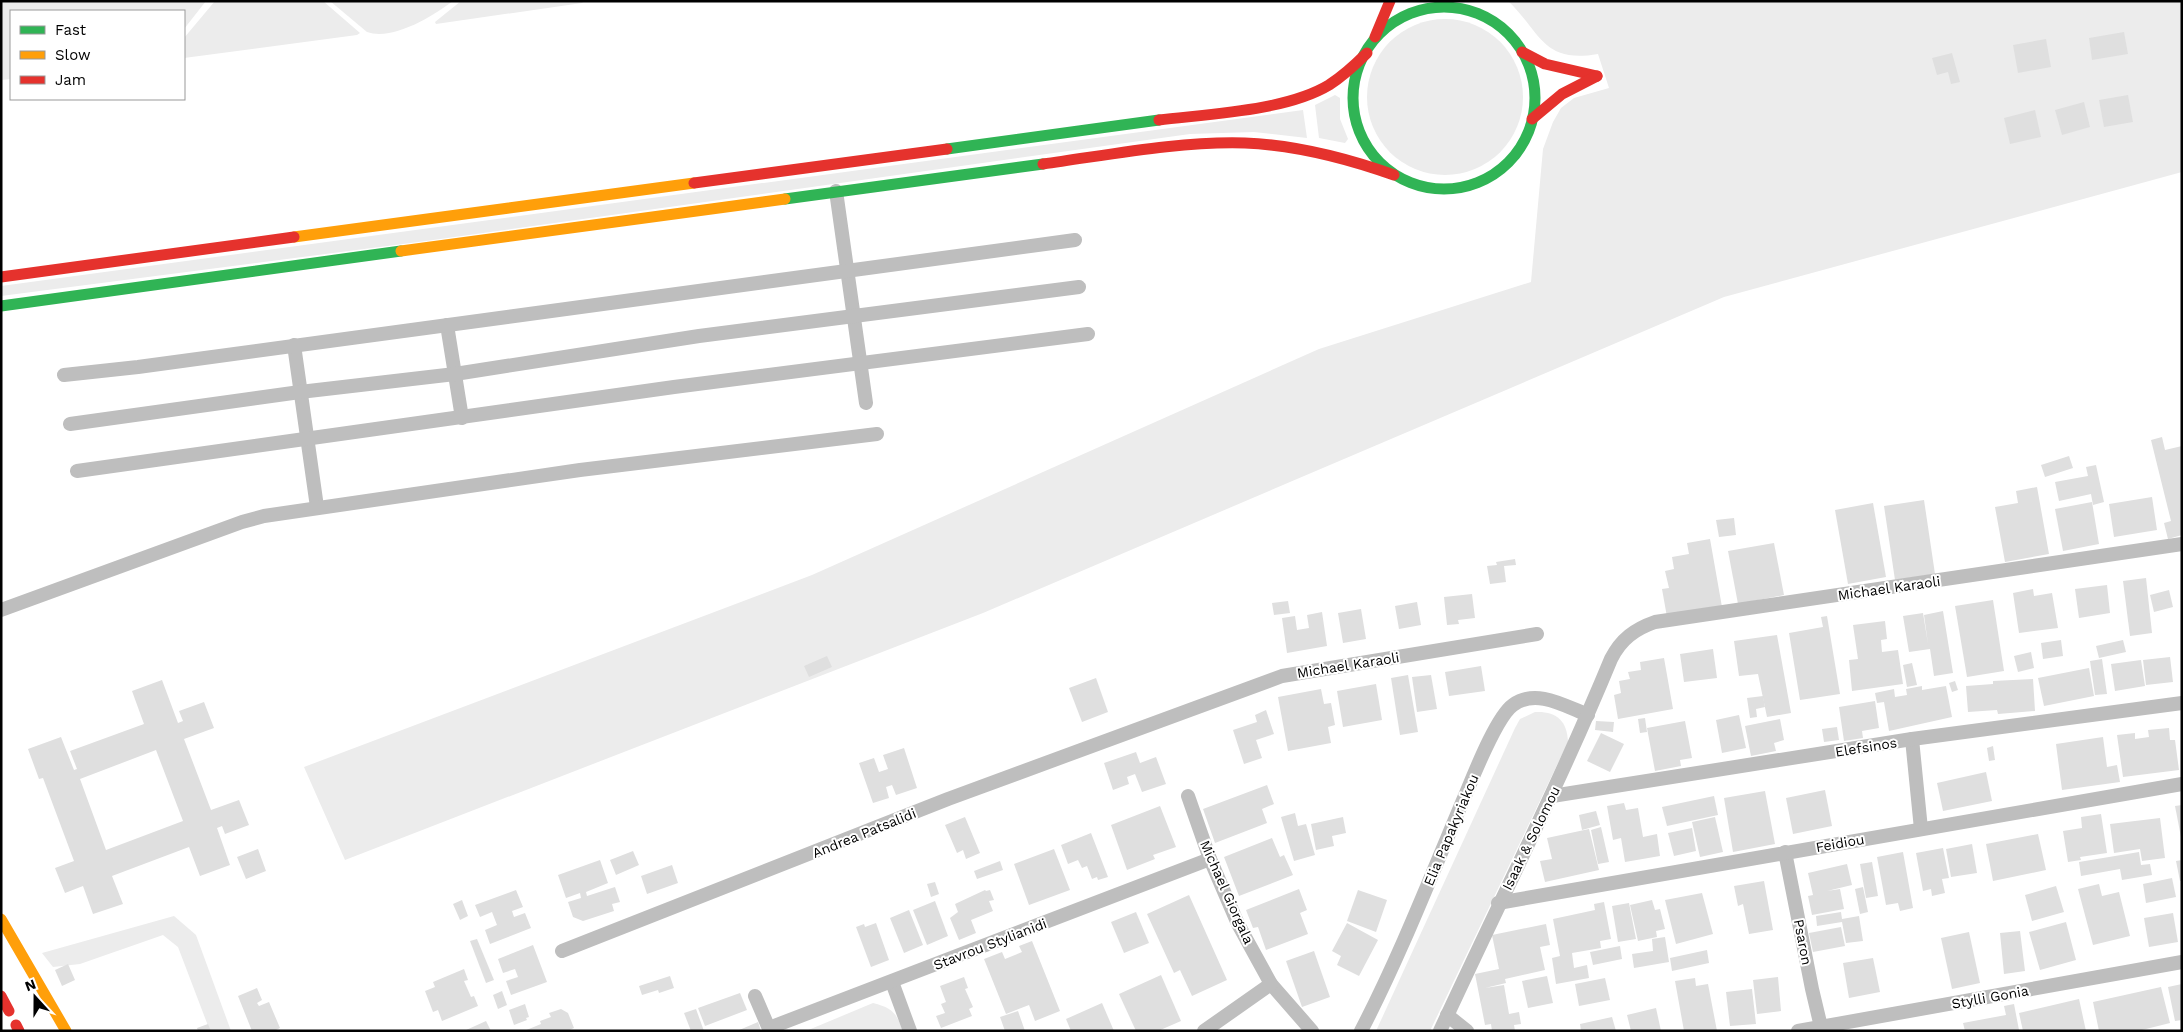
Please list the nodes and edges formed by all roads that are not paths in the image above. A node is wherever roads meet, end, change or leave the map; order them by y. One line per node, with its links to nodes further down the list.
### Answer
1 (1390, 1): 4 (street)
2 (1477, 1): 3 (street)
3 (1488, 17): 4 (street); 5 (street)
4 (1368, 52): 7 (street); 11 (street)
5 (1522, 52): 6 (street); 6 (street)
6 (1532, 119): 7 (street)
7 (1394, 175): 8 (street)
8 (836, 191): 10 (street); 13 (street)
9 (1076, 240): 10 (street)
10 (848, 272): 14 (street); 15 (street)
11 (1, 277)
12 (1080, 287): 14 (street)
13 (1, 306)
14 (854, 317): 18 (street); 19 (street)
15 (448, 325): 17 (street); 19 (street)
16 (1088, 334): 18 (street)
17 (294, 345): 20 (street); 21 (street)
18 (860, 364): 22 (street); 23 (street)
19 (455, 374): 21 (street); 23 (street)
20 (64, 375)
21 (300, 392): 24 (street); 26 (street)
22 (866, 403)
23 (462, 418): 26 (street)
24 (70, 424)
25 (877, 434): 28 (street)
26 (307, 440): 27 (street); 28 (street)
27 (77, 471)
28 (316, 507): 30 (street)
29 (2182, 544): 32 (street, Michael Karaoli)
30 (1, 610)
31 (1537, 634): 35 (street, Michael Karaoli)
32 (1611, 659): 34 (street, Isaak & Solomou)
33 (2182, 703): 36 (street, Elefsinos)
34 (1588, 714): 39 (street, Isaak & Solomou); 59 (street, Elia Papakyriakou)
35 (1166, 717): 45 (street, Andrea Patsalidi)
36 (1912, 740): 39 (street, Elefsinos); 40 (street)
37 (2182, 784): 40 (street, Feidiou)
38 (1188, 796): 42 (street, Michael Giorgala)
39 (1552, 796): 43 (street, Isaak & Solomou)
40 (1921, 829): 41 (street, Feidiou)
41 (1785, 852): 43 (street, Feidiou); 54 (street, Psaron)
42 (1210, 860): 47 (street, Stavrou Stylianidi); 48 (street, Michael Giorgala)
43 (1498, 903): 52 (street, Isaak & Solomou)
44 (1, 919): 55 (street)
45 (562, 951)
46 (2182, 962): 54 (street, Stylli Gonia)
47 (892, 982): 53 (street, Stavrou Stylianidi); 56 (street)
48 (1272, 984): 57 (street); 58 (street, Michael Giorgala)
49 (1, 996): 51 (street)
50 (755, 996): 53 (street)
51 (9, 1011)
52 (1447, 1015): 60 (street, Isaak & Solomou); 61 (street)
53 (770, 1029)
54 (1821, 1029): 62 (street, Stylli Gonia)
55 (66, 1031)
56 (910, 1031)
57 (1204, 1031)
58 (1312, 1031)
59 (1361, 1031)
60 (1440, 1031)
61 (1467, 1031)
62 (1798, 1031)

